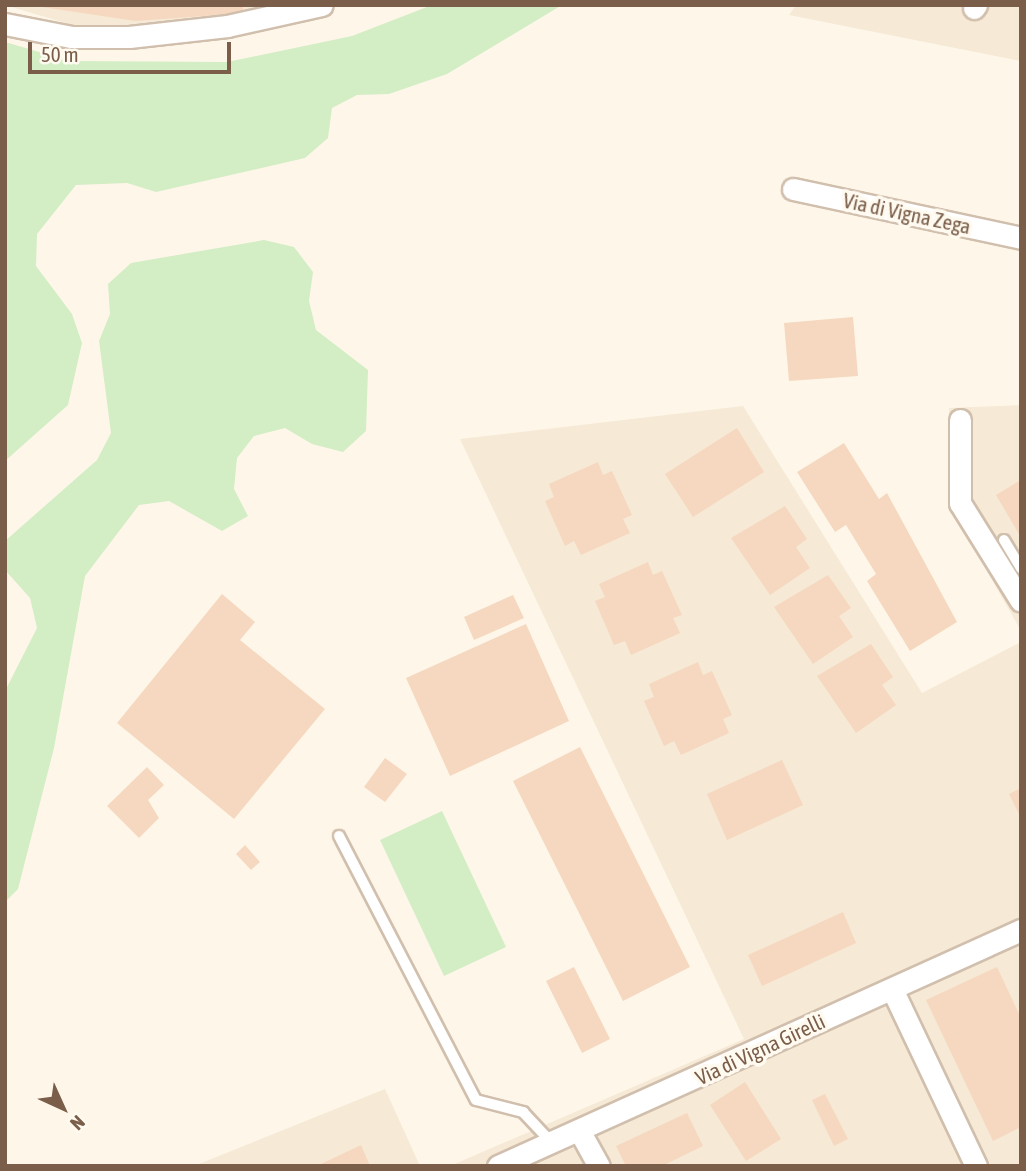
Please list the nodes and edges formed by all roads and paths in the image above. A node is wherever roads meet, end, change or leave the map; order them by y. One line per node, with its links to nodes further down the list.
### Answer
1 (322, 5): 2 (street)
2 (5, 24)
3 (793, 189): 4 (street, Via di Vigna Zega)
4 (1021, 238)
5 (960, 420): 8 (street)
6 (1003, 540): 7 (lane)
7 (1021, 568)
8 (1021, 601)
9 (339, 836): 13 (lane)
10 (1021, 930): 11 (street, Via di Vigna Girelli)
11 (892, 989): 12 (street, Via di Vigna Girelli); 16 (street)
12 (580, 1132): 13 (street, Via di Vigna Girelli); 15 (street)
13 (552, 1143): 14 (street, Via di Vigna Girelli)
14 (498, 1166)
15 (599, 1166)
16 (976, 1166)

